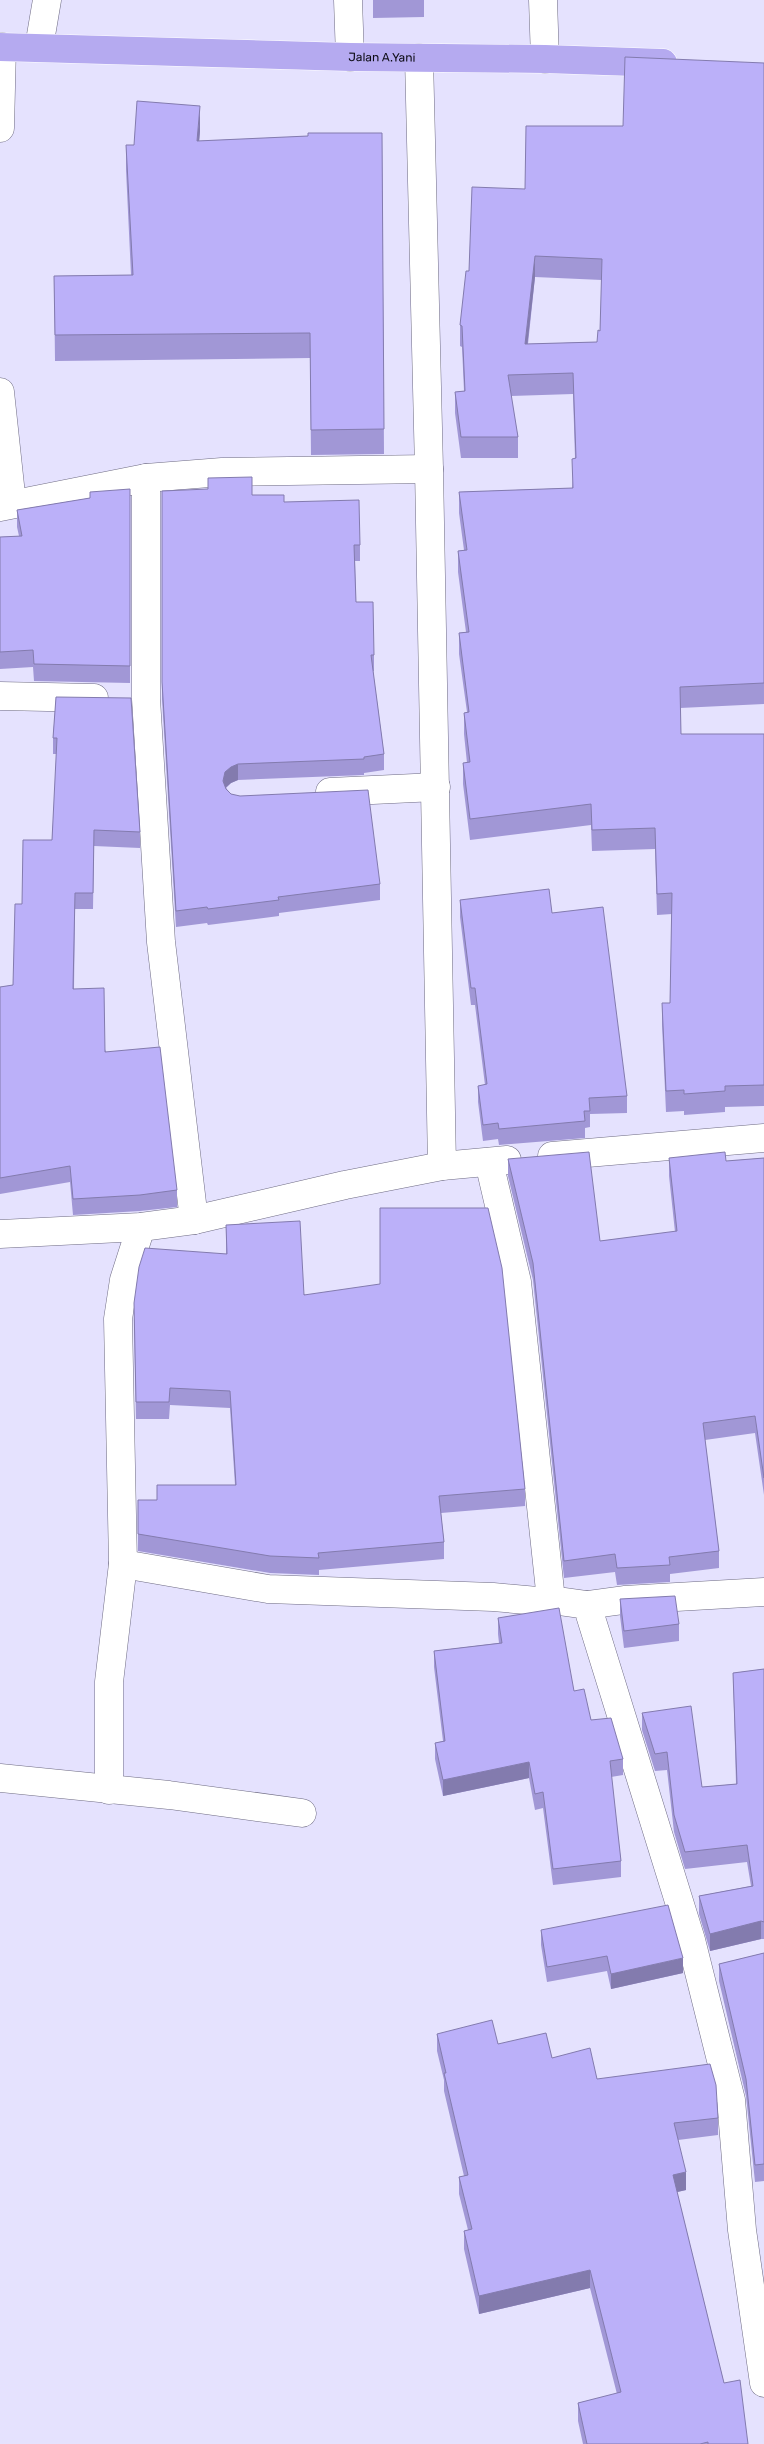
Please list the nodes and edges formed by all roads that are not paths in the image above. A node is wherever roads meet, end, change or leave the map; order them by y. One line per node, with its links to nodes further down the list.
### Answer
1 (47, 0): 5 (street)
2 (348, 0): 6 (street)
3 (543, 0): 8 (street)
4 (1, 47): 5 (highway, Jalan A.Yani); 10 (street)
5 (39, 47): 6 (highway, Jalan A.Yani)
6 (350, 57): 7 (highway, Jalan A.Yani)
7 (419, 58): 8 (highway, Jalan A.Yani); 12 (street)
8 (545, 58): 9 (highway, Jalan A.Yani)
9 (684, 64)
10 (0, 128)
11 (0, 392): 14 (street)
12 (429, 469): 13 (street); 17 (street)
13 (146, 478): 14 (street); 16 (street)
14 (6, 506)
15 (0, 696): 16 (street)
16 (146, 699): 22 (street)
17 (436, 787): 18 (street); 21 (street)
18 (308, 793)
19 (764, 1138): 20 (street)
20 (490, 1162): 21 (street); 27 (street)
21 (442, 1166): 22 (street)
22 (194, 1220): 23 (street)
23 (141, 1227): 24 (street); 25 (street)
24 (0, 1234)
25 (123, 1564): 27 (street); 30 (street)
26 (764, 1592): 28 (street)
27 (551, 1600): 28 (street)
28 (587, 1605): 33 (street)
29 (0, 1778): 30 (street)
30 (109, 1790): 31 (street)
31 (302, 1813)
32 (726, 1963): 33 (street)
33 (698, 1970): 34 (street)
34 (764, 2383)

